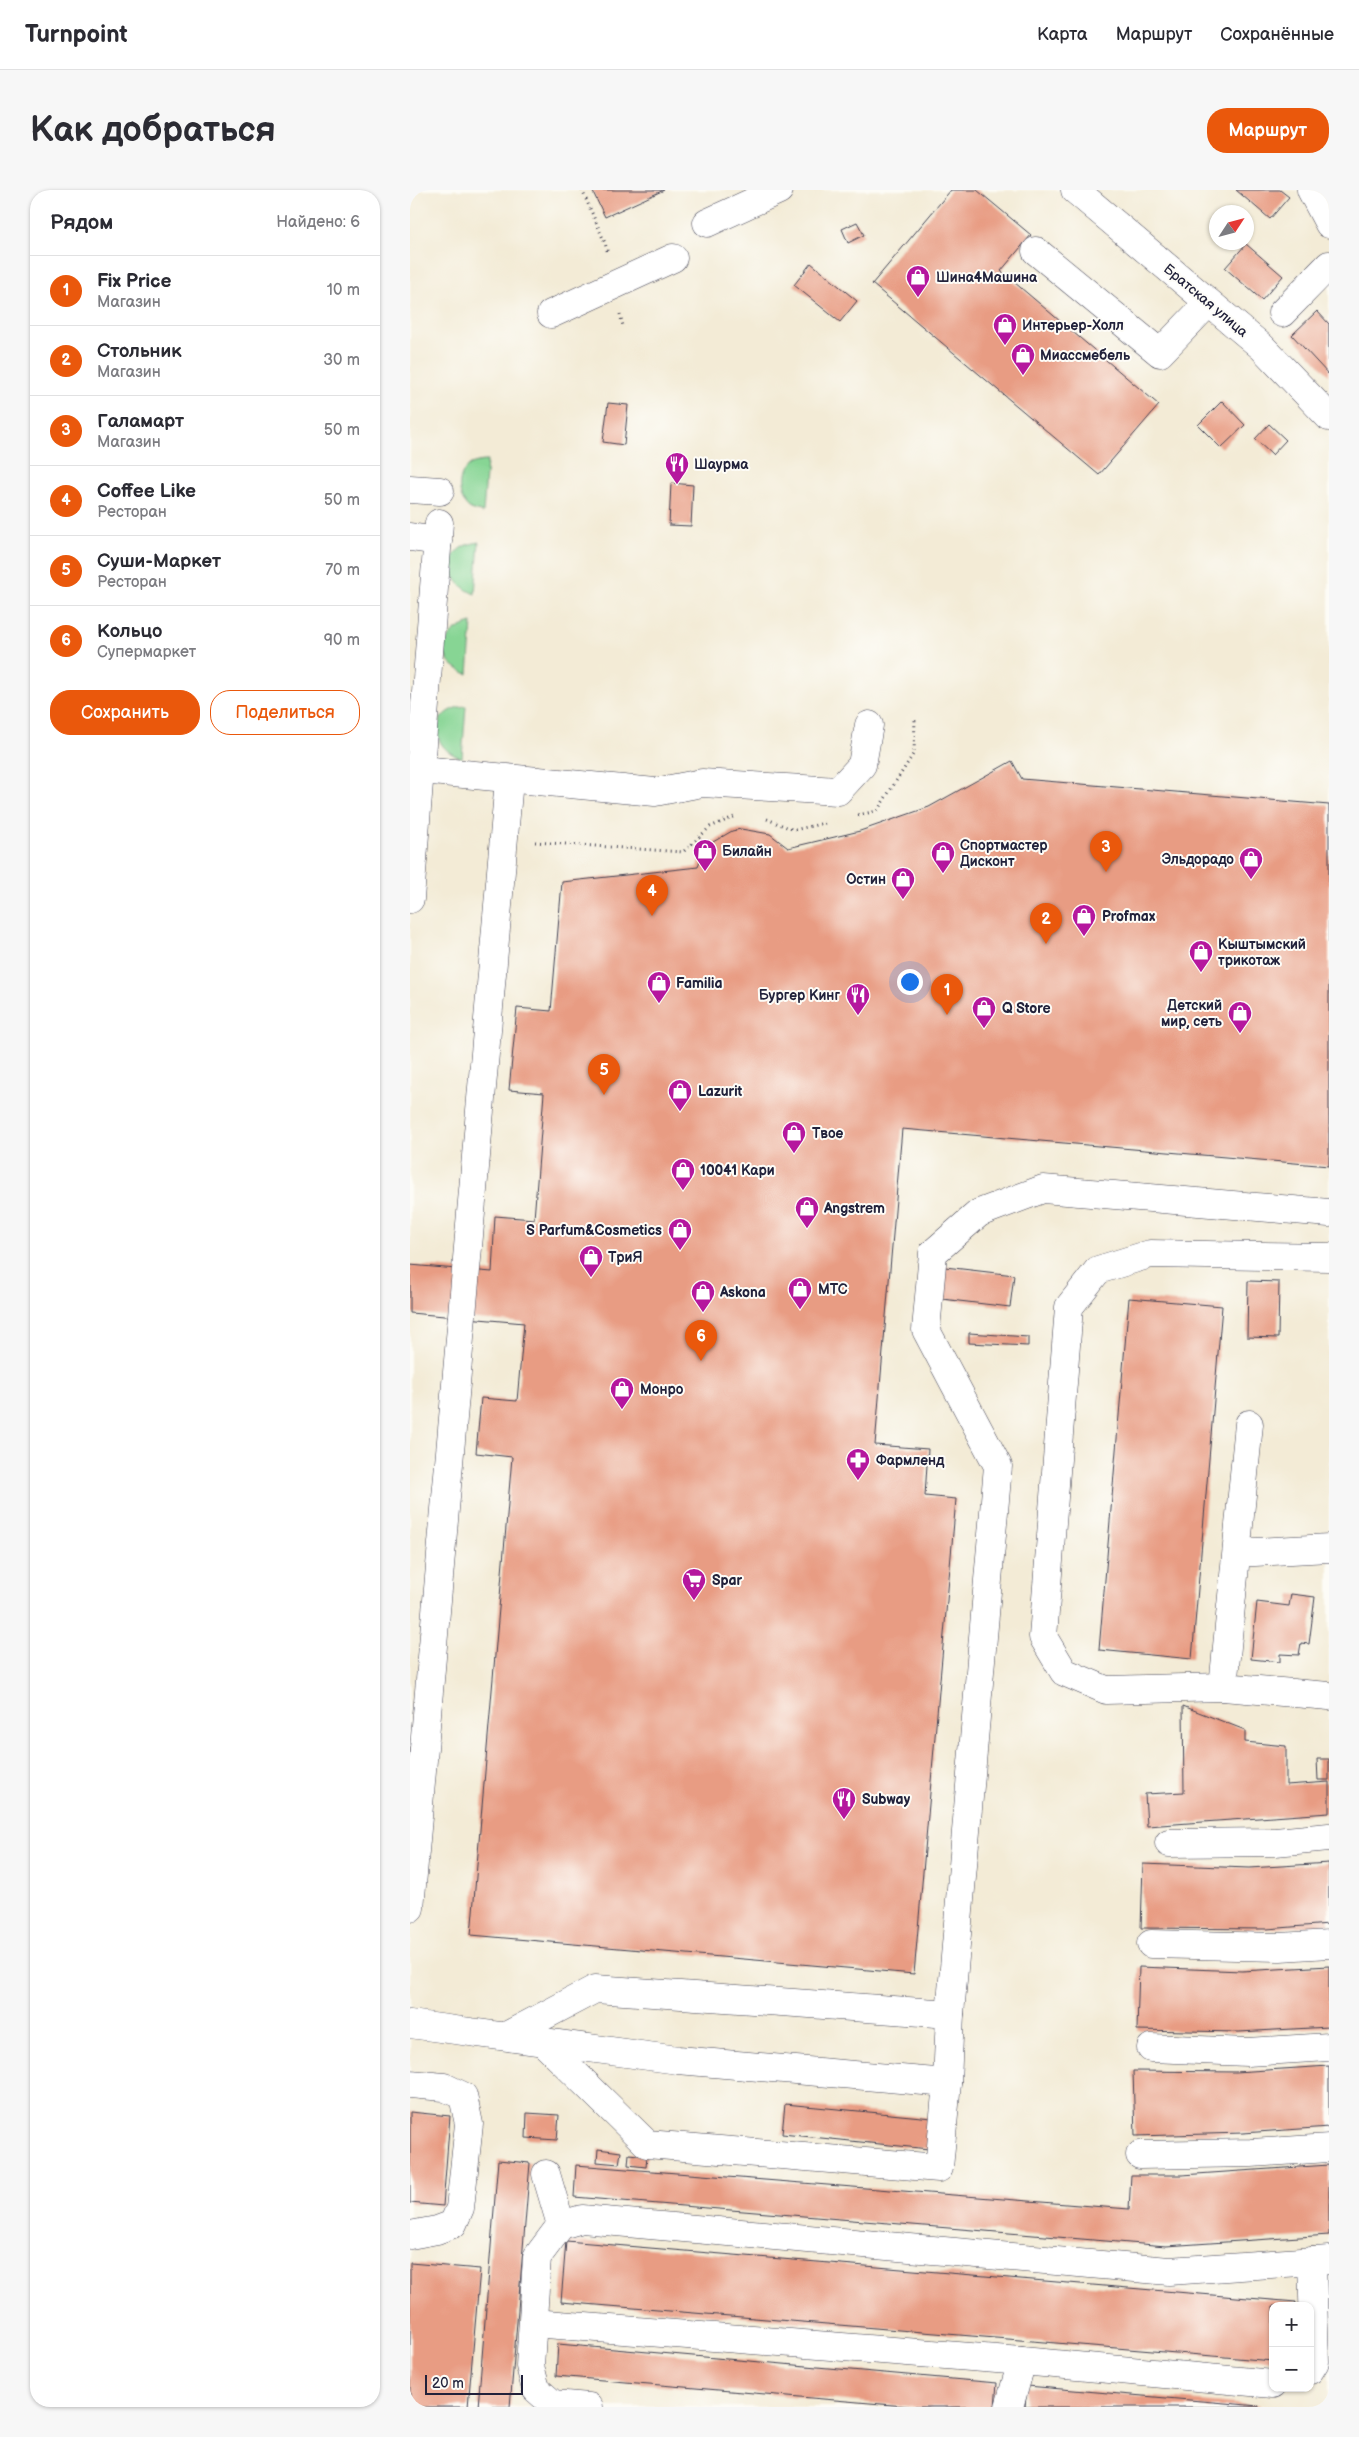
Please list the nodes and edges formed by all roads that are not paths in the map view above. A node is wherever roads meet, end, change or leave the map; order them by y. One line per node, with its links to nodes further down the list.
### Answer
1 (779, 190): 4 (street)
2 (1075, 190): 9 (street, Братская улица)
3 (1311, 190): 5 (street)
4 (707, 223)
5 (1329, 224)
6 (1036, 251): 9 (street)
7 (673, 258): 11 (street)
8 (1329, 266): 10 (street)
9 (1208, 303): 12 (street, Братская улица)
10 (1282, 313)
11 (551, 314)
12 (1329, 417)
13 (410, 489): 14 (street)
14 (440, 491)
15 (410, 537): 17 (street)
16 (869, 725): 18 (street)
17 (421, 770): 18 (street); 19 (street)
18 (509, 780): 29 (street)
19 (410, 900)
20 (1329, 1213): 32 (street)
21 (1329, 1257): 25 (street)
22 (1250, 1424): 24 (street)
23 (1329, 1548): 24 (street)
24 (1237, 1552): 25 (street)
25 (1223, 1687): 26 (street)
26 (1329, 1696)
27 (1329, 1837): 28 (street)
28 (1169, 1843)
29 (410, 1908)
30 (1151, 1944): 31 (street)
31 (1329, 1944)
32 (950, 2014): 34 (street); 38 (street)
33 (410, 2024): 34 (street)
34 (506, 2036): 35 (street)
35 (542, 2041): 38 (street); 38 (street)
36 (1329, 2047): 37 (street)
37 (1151, 2048)
38 (947, 2083)
39 (410, 2084): 44 (street)
40 (1329, 2148): 41 (street)
41 (1140, 2155)
42 (546, 2174): 43 (street)
43 (561, 2225): 45 (street); 46 (street)
44 (410, 2235)
45 (1321, 2260): 48 (street)
46 (533, 2323): 47 (street); 50 (street)
47 (1022, 2360): 49 (street); 52 (street)
48 (1314, 2364)
49 (1269, 2384)
50 (534, 2398): 51 (street)
51 (589, 2407)
52 (1009, 2407)

